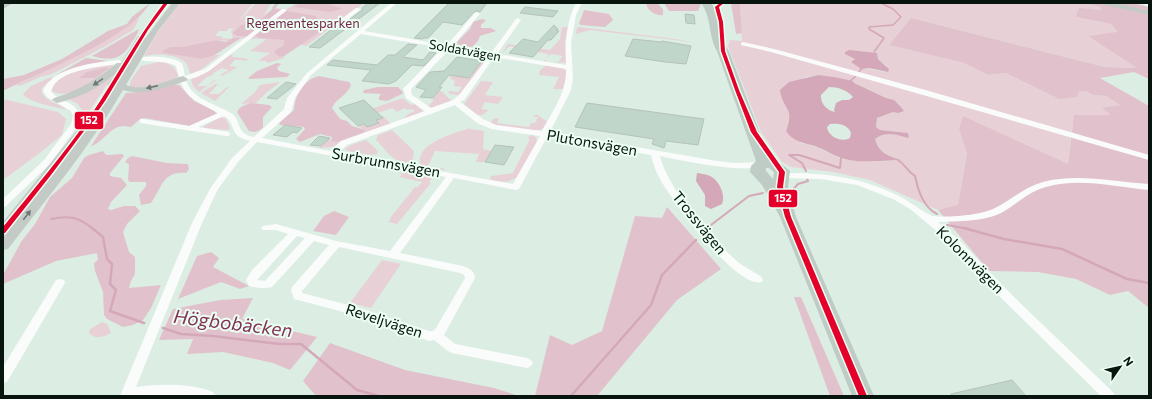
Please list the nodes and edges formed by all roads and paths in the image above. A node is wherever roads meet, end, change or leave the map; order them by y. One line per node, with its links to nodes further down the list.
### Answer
1 (9, 3): 11 (main road)
2 (166, 3): 24 (main road)
3 (176, 3): 27 (main road)
4 (394, 3): 18 (street)
5 (579, 3): 25 (street)
6 (708, 3): 7 (highway); 21 (highway)
7 (722, 3): 21 (highway)
8 (1108, 3): 14 (main road)
9 (1143, 3): 10 (street)
10 (1149, 5)
11 (3, 7)
12 (358, 9): 17 (street)
13 (284, 10): 26 (street)
14 (1149, 13)
15 (477, 14): 20 (street)
16 (518, 20): 22 (street)
17 (338, 24)
18 (360, 32): 20 (street, Soldatvägen); 36 (street)
19 (743, 44): 39 (street)
20 (447, 47): 22 (street, Soldatvägen); 30 (street)
21 (723, 51): 40 (highway)
22 (493, 55): 25 (street, Soldatvägen); 29 (street)
23 (143, 59): 26 (street)
24 (124, 60): 28 (main road, one-way to 28); 28 (street); 46 (main road)
25 (570, 68): 35 (street)
26 (183, 79): 27 (main road, one-way to 27); 31 (street)
27 (121, 86): 50 (main road, one-way to 27)
28 (58, 100): 43 (street)
29 (456, 102): 30 (street); 35 (street, Plutonsvägen)
30 (430, 111): 37 (street)
31 (224, 113): 33 (street); 36 (street, Surbrunnsvägen)
32 (143, 121): 33 (street)
33 (190, 128): 34 (street)
34 (226, 134)
35 (545, 134): 38 (street, Plutonsvägen); 41 (street, Surbrunnsvägen)
36 (256, 139): 37 (street, Surbrunnsvägen); 57 (street)
37 (332, 154): 41 (street, Surbrunnsvägen)
38 (655, 154): 40 (street, Plutonsvägen); 52 (street, Trossvägen)
39 (1149, 158)
40 (771, 171): 44 (street, Kolonnvägen); 59 (highway)
41 (452, 175): 51 (street)
42 (1149, 187): 44 (street)
43 (3, 204)
44 (930, 220): 60 (street, Kolonnvägen)
45 (266, 228): 47 (street, Reveljvägen)
46 (3, 231)
47 (294, 233): 48 (street, Reveljvägen); 48 (street)
48 (312, 238): 49 (street, Reveljvägen)
49 (336, 244): 51 (street, Reveljvägen); 54 (street, Reveljvägen)
50 (3, 246)
51 (393, 255): 54 (street, Reveljvägen)
52 (758, 280)
53 (60, 283): 56 (street)
54 (436, 335): 55 (street)
55 (527, 363)
56 (3, 378)
57 (127, 394): 58 (street)
58 (209, 396)
59 (863, 396)
60 (1109, 396)

